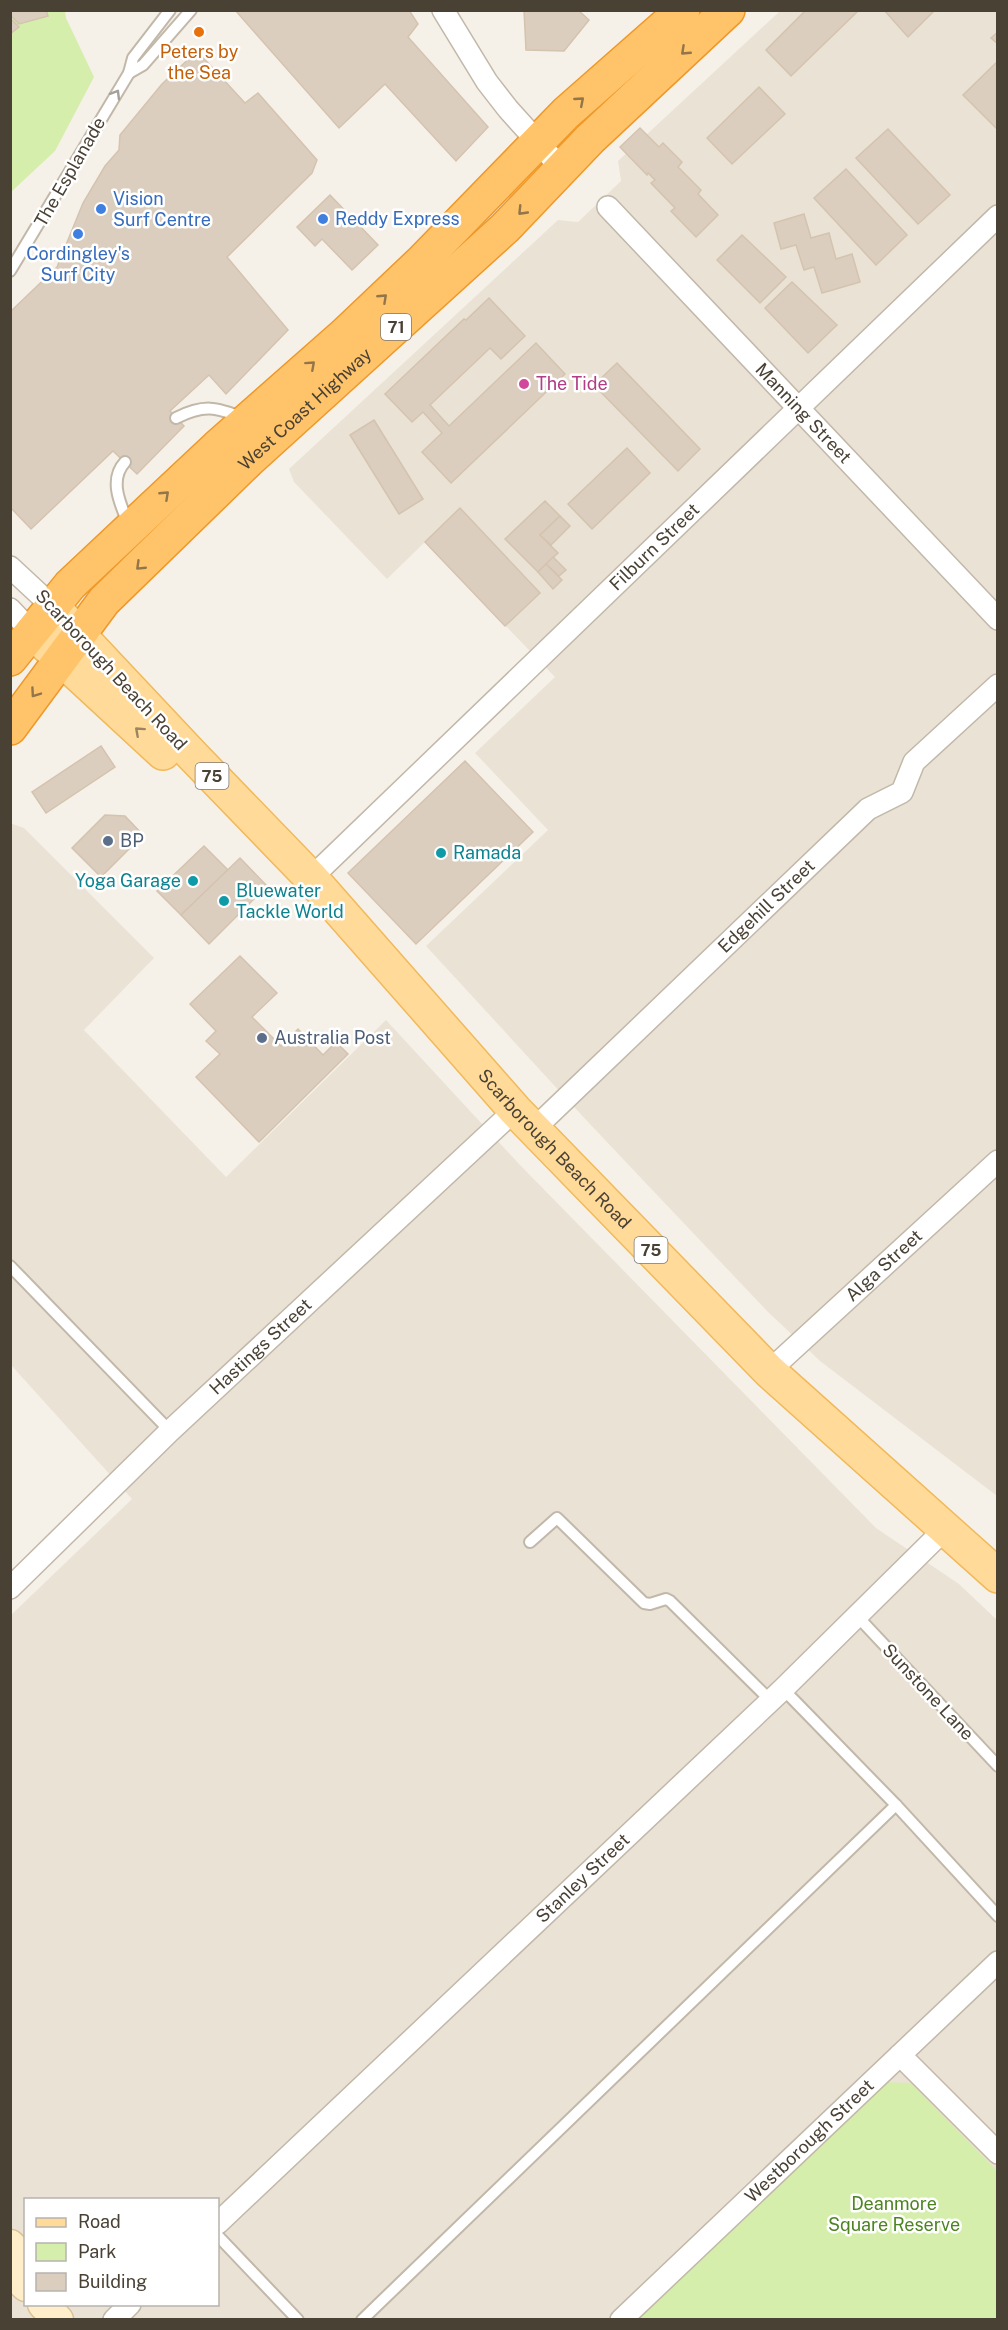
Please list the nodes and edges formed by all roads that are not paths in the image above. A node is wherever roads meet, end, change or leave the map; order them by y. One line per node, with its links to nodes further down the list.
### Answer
1 (170, 10): 6 (lane, The Esplanade)
2 (190, 10): 6 (lane, The Esplanade)
3 (443, 10): 7 (street)
4 (683, 10): 7 (highway, West Coast Highway / 71, one-way to 4)
5 (728, 10): 8 (highway, West Coast Highway / 71, one-way to 8)
6 (129, 73): 11 (lane, The Esplanade, one-way to 6)
7 (537, 141): 8 (street); 14 (highway, West Coast Highway / 71, one-way to 7)
8 (562, 169): 21 (highway, West Coast Highway / 71, one-way to 21)
9 (608, 207): 12 (street, Manning Street)
10 (998, 216): 12 (street, Filburn Street)
11 (10, 271)
12 (798, 409): 19 (street, Manning Street); 25 (street, Filburn Street)
13 (176, 418): 14 (lane)
14 (249, 420): 16 (highway, West Coast Highway / 71, one-way to 14)
15 (125, 462): 16 (lane)
16 (130, 528): 18 (highway, West Coast Highway / 71)
17 (10, 567): 18 (street, Scarborough Beach Road)
18 (52, 606): 20 (highway, West Coast Highway / 71); 21 (main road, Scarborough Beach Road / 75)
19 (998, 619)
20 (21, 620): 21 (main road, Scarborough Beach Road / 75); 22 (highway, West Coast Highway / 71)
21 (69, 646): 24 (highway, West Coast Highway / 71, one-way to 24); 25 (main road, Scarborough Beach Road / 75)
22 (10, 659)
23 (998, 685): 26 (street, Edgehill Street)
24 (10, 728)
25 (311, 878): 26 (main road, Scarborough Beach Road / 75)
26 (525, 1119): 29 (main road, Scarborough Beach Road / 75); 30 (street, Hastings Street)
27 (998, 1161): 29 (street, Alga Street)
28 (10, 1266): 30 (lane)
29 (769, 1371): 31 (main road, Scarborough Beach Road / 75)
30 (170, 1431): 34 (street, Hastings Street)
31 (945, 1529): 33 (main road, Scarborough Beach Road / 75); 35 (street, Stanley Street)
32 (530, 1542): 36 (lane)
33 (998, 1576)
34 (10, 1588)
35 (858, 1617): 36 (street, Stanley Street); 37 (lane, Sunstone Lane)
36 (777, 1695): 38 (lane); 43 (street, Stanley Street)
37 (998, 1766)
38 (896, 1806): 39 (lane); 56 (lane)
39 (998, 1916)
40 (998, 1962): 41 (street, Westborough Street)
41 (900, 2055): 42 (street); 57 (street, Westborough Street)
42 (998, 2153)
43 (219, 2222)
44 (219, 2237): 55 (lane)
45 (10, 2245): 46 (street)
46 (24, 2259)
47 (10, 2271): 48 (street)
48 (24, 2284)
49 (45, 2306): 52 (street)
50 (69, 2306): 53 (street)
51 (128, 2306): 54 (street)
52 (58, 2319)
53 (82, 2319)
54 (114, 2319)
55 (298, 2319)
56 (362, 2319)
57 (621, 2319)

